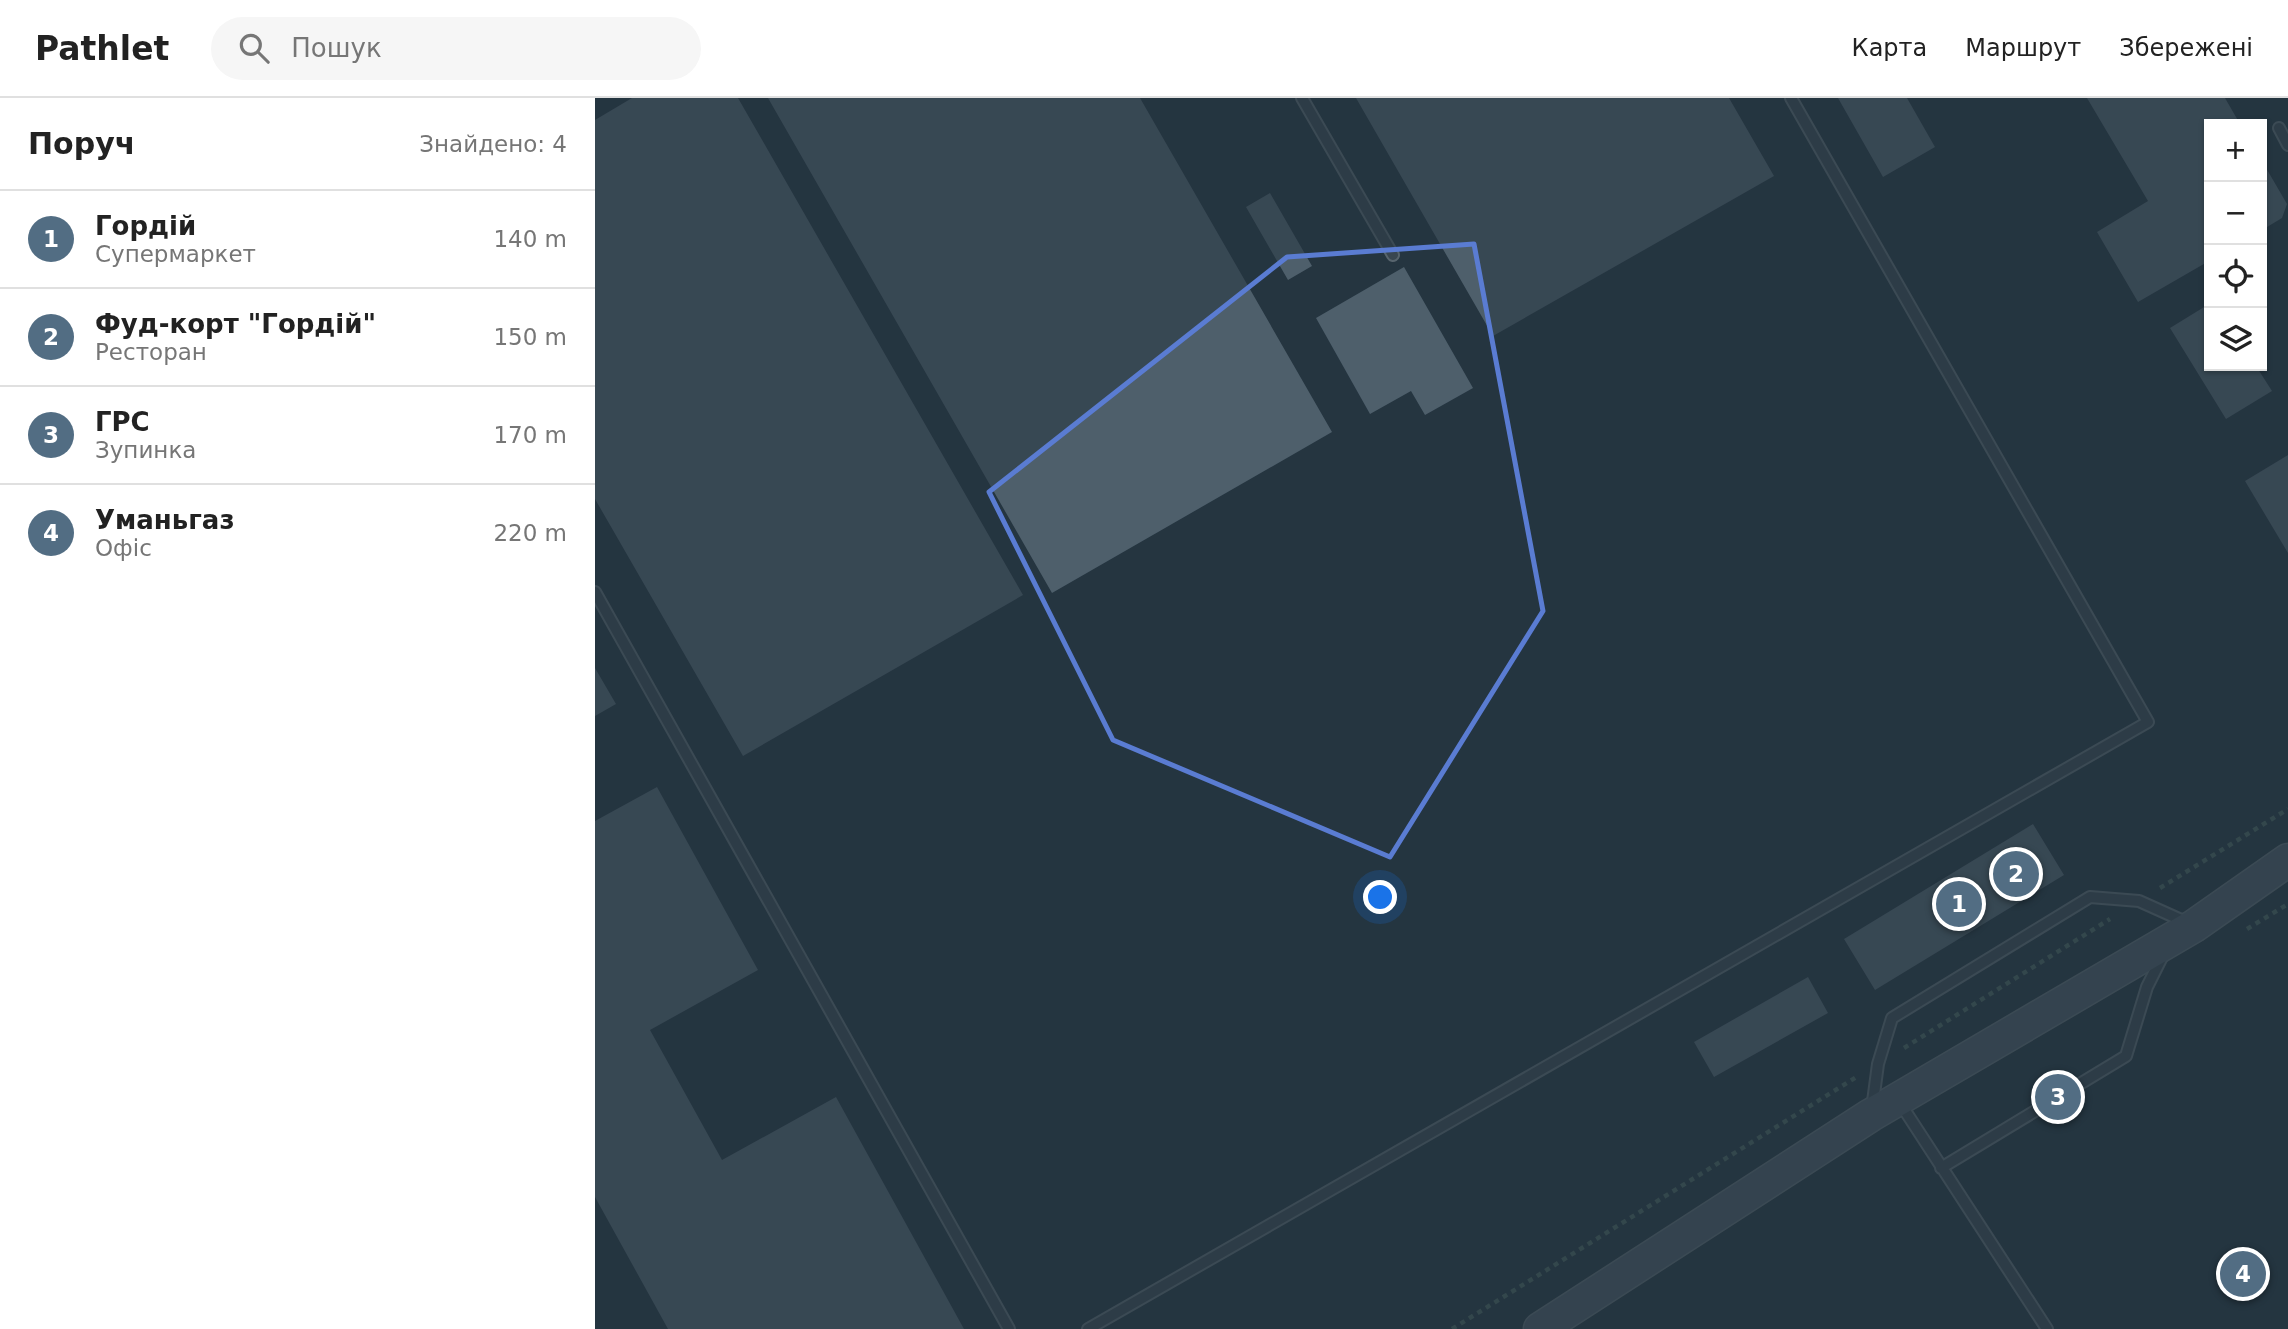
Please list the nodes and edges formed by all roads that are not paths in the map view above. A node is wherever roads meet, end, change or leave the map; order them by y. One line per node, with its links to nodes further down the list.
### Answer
1 (1302, 98): 5 (lane)
2 (1791, 98): 14 (lane)
3 (2279, 128): 4 (lane)
4 (2288, 145)
5 (1394, 255)
6 (595, 592): 13 (lane)
7 (2288, 860): 9 (main road)
8 (2288, 881): 9 (main road)
9 (2183, 932): 10 (main road); 11 (lane); 12 (lane)
10 (1899, 1100): 11 (main road); 12 (lane)
11 (1871, 1115): 15 (main road)
12 (1941, 1168): 16 (lane)
13 (1009, 1329)
14 (1088, 1329)
15 (1541, 1329)
16 (2047, 1329)

